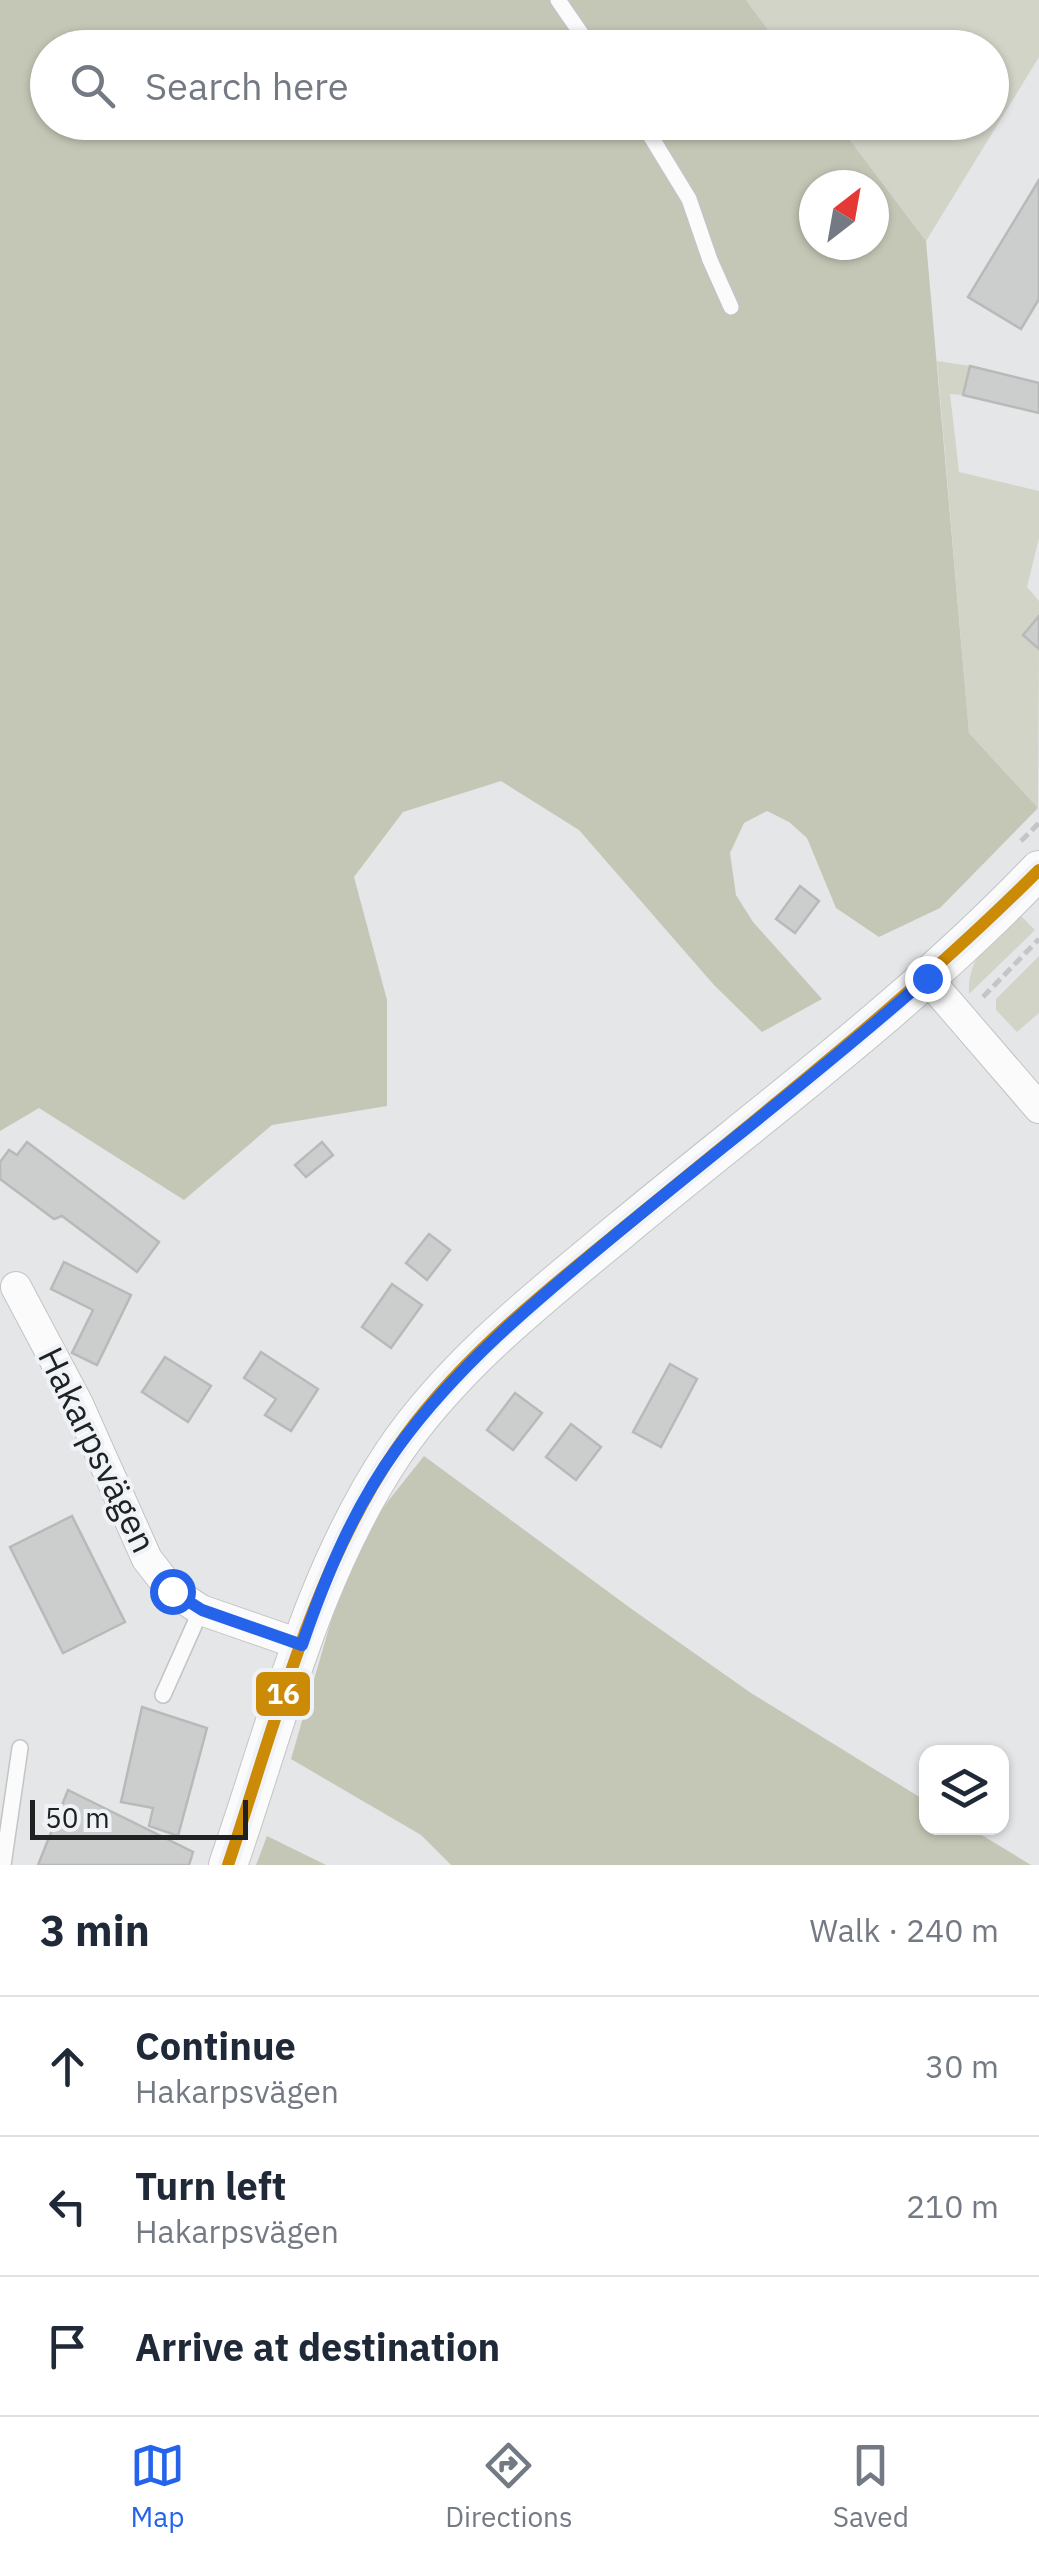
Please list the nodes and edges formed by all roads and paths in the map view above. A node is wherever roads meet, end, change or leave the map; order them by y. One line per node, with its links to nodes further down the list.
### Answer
1 (558, 0): 2 (lane)
2 (579, 30)
3 (653, 140): 4 (lane)
4 (731, 307)
5 (1039, 870): 7 (street)
6 (1039, 939): 8 (path)
7 (927, 978): 9 (street); 12 (street)
8 (980, 1000)
9 (1039, 1108)
10 (16, 1286): 11 (street, Hakarpsvägen)
11 (202, 1610): 12 (street, Hakarpsvägen); 13 (lane)
12 (302, 1645): 16 (street)
13 (164, 1695)
14 (20, 1748): 15 (lane)
15 (2, 1865)
16 (228, 1865)

